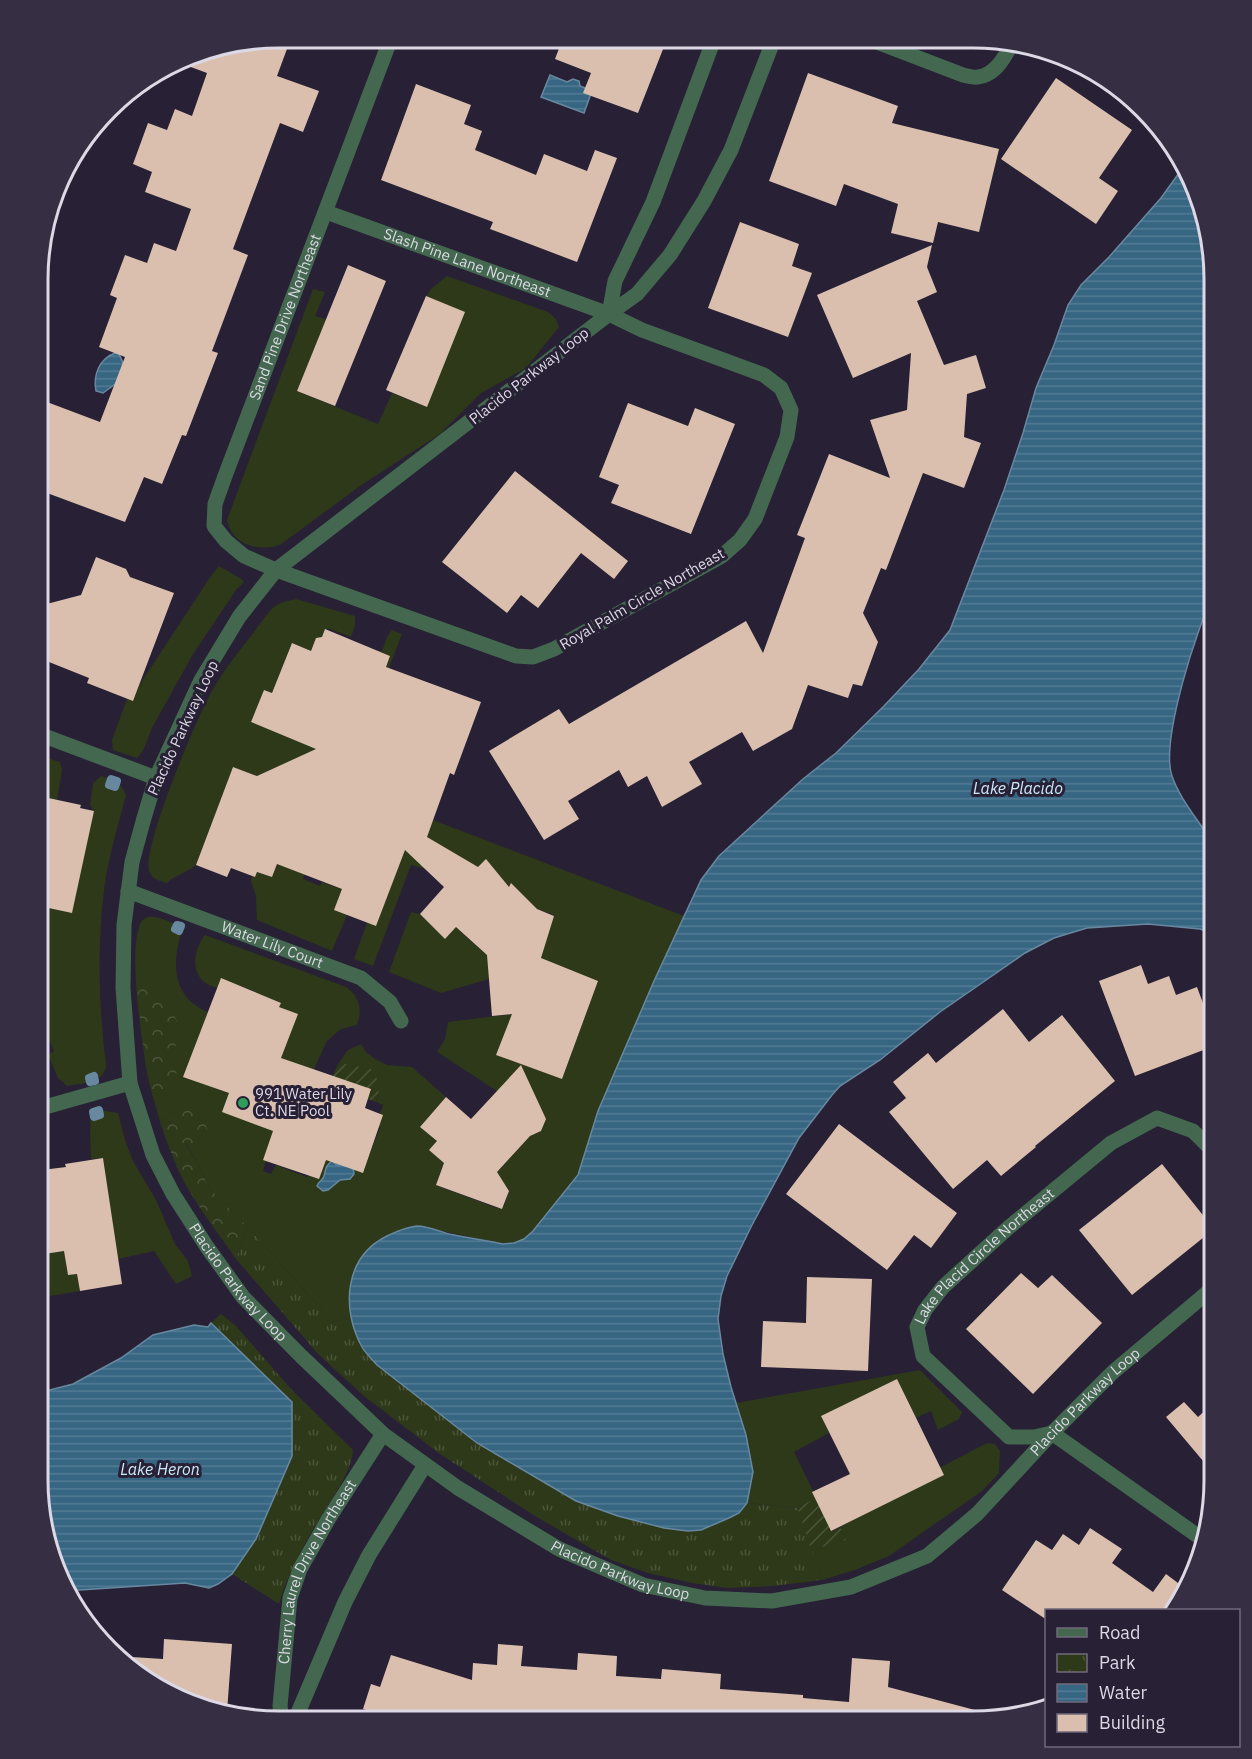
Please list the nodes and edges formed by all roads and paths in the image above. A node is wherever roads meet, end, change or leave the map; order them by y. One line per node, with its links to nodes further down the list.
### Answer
1 (387, 48): 6 (street, Sand Pine Drive Northeast)
2 (711, 48): 7 (street)
3 (771, 48): 7 (street, Placido Parkway Loop)
4 (892, 48): 5 (street)
5 (1008, 51)
6 (326, 212): 7 (street, Slash Pine Lane Northeast); 8 (street, Sand Pine Drive Northeast)
7 (609, 314): 8 (street, Placido Parkway Loop); 8 (street, Royal Palm Circle Northeast)
8 (276, 570): 10 (street, Placido Parkway Loop)
9 (48, 737): 10 (street)
10 (156, 778): 11 (street, Placido Parkway Loop)
11 (128, 891): 12 (street, Water Lily Court); 13 (street, Placido Parkway Loop)
12 (401, 1021)
13 (130, 1083): 14 (street); 18 (street, Placido Parkway Loop)
14 (48, 1106)
15 (1204, 1142): 17 (street, Lake Placid Circle Northeast)
16 (1204, 1295): 17 (street, Placido Parkway Loop)
17 (1052, 1433): 19 (street, Placido Parkway Loop); 20 (street)
18 (383, 1434): 19 (street, Placido Parkway Loop); 21 (street, Cherry Laurel Drive Northeast)
19 (425, 1465): 22 (street, Cherry Laurel Drive Northeast)
20 (1197, 1535)
21 (281, 1711)
22 (299, 1711)

